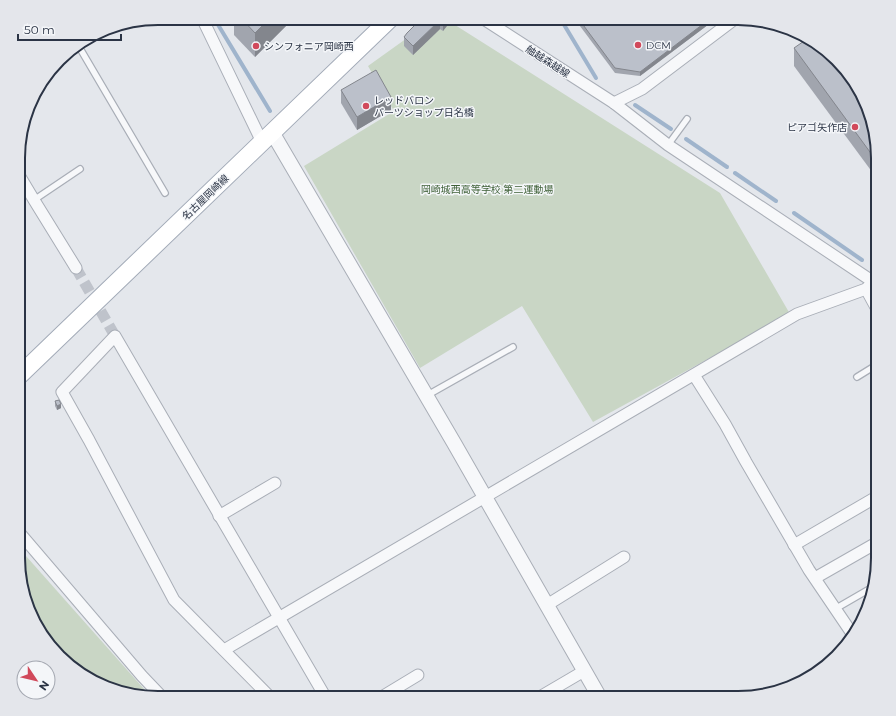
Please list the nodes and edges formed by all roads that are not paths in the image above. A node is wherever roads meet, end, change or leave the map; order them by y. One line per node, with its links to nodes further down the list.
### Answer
1 (206, 25): 8 (street)
2 (384, 25): 8 (main road, 名古屋岡崎線)
3 (493, 25): 6 (street, 舳越森越線)
4 (727, 25): 6 (street)
5 (81, 50): 12 (lane)
6 (614, 103): 9 (street, 舳越森越線)
7 (687, 119): 9 (lane)
8 (267, 137): 19 (main road, 名古屋岡崎線); 22 (street)
9 (668, 145): 15 (street, 舳越森越線)
10 (80, 169): 13 (lane)
11 (25, 185): 13 (street)
12 (165, 193)
13 (34, 200): 14 (street)
14 (76, 268)
15 (871, 284)
16 (871, 285): 20 (street)
17 (513, 347): 22 (lane)
18 (871, 368): 21 (lane)
19 (25, 370)
20 (694, 375): 24 (street); 28 (street)
21 (857, 377)
22 (426, 396): 24 (street)
23 (275, 483): 26 (street)
24 (484, 498): 33 (street); 35 (street)
25 (871, 500): 28 (street)
26 (219, 516): 35 (street); 37 (street)
27 (25, 539): 40 (street)
28 (794, 545): 31 (street)
29 (871, 546): 31 (street)
30 (624, 557): 33 (street)
31 (814, 578): 34 (street)
32 (866, 591): 34 (lane)
33 (547, 605): 38 (street)
34 (835, 609): 36 (street)
35 (279, 619): 37 (street); 44 (street)
36 (849, 630)
37 (224, 650): 43 (street)
38 (584, 671): 46 (street); 47 (street)
39 (418, 675): 45 (street)
40 (142, 676): 41 (street); 42 (street)
41 (156, 691)
42 (160, 691)
43 (264, 691)
44 (322, 691)
45 (392, 691)
46 (550, 691)
47 (596, 691)

